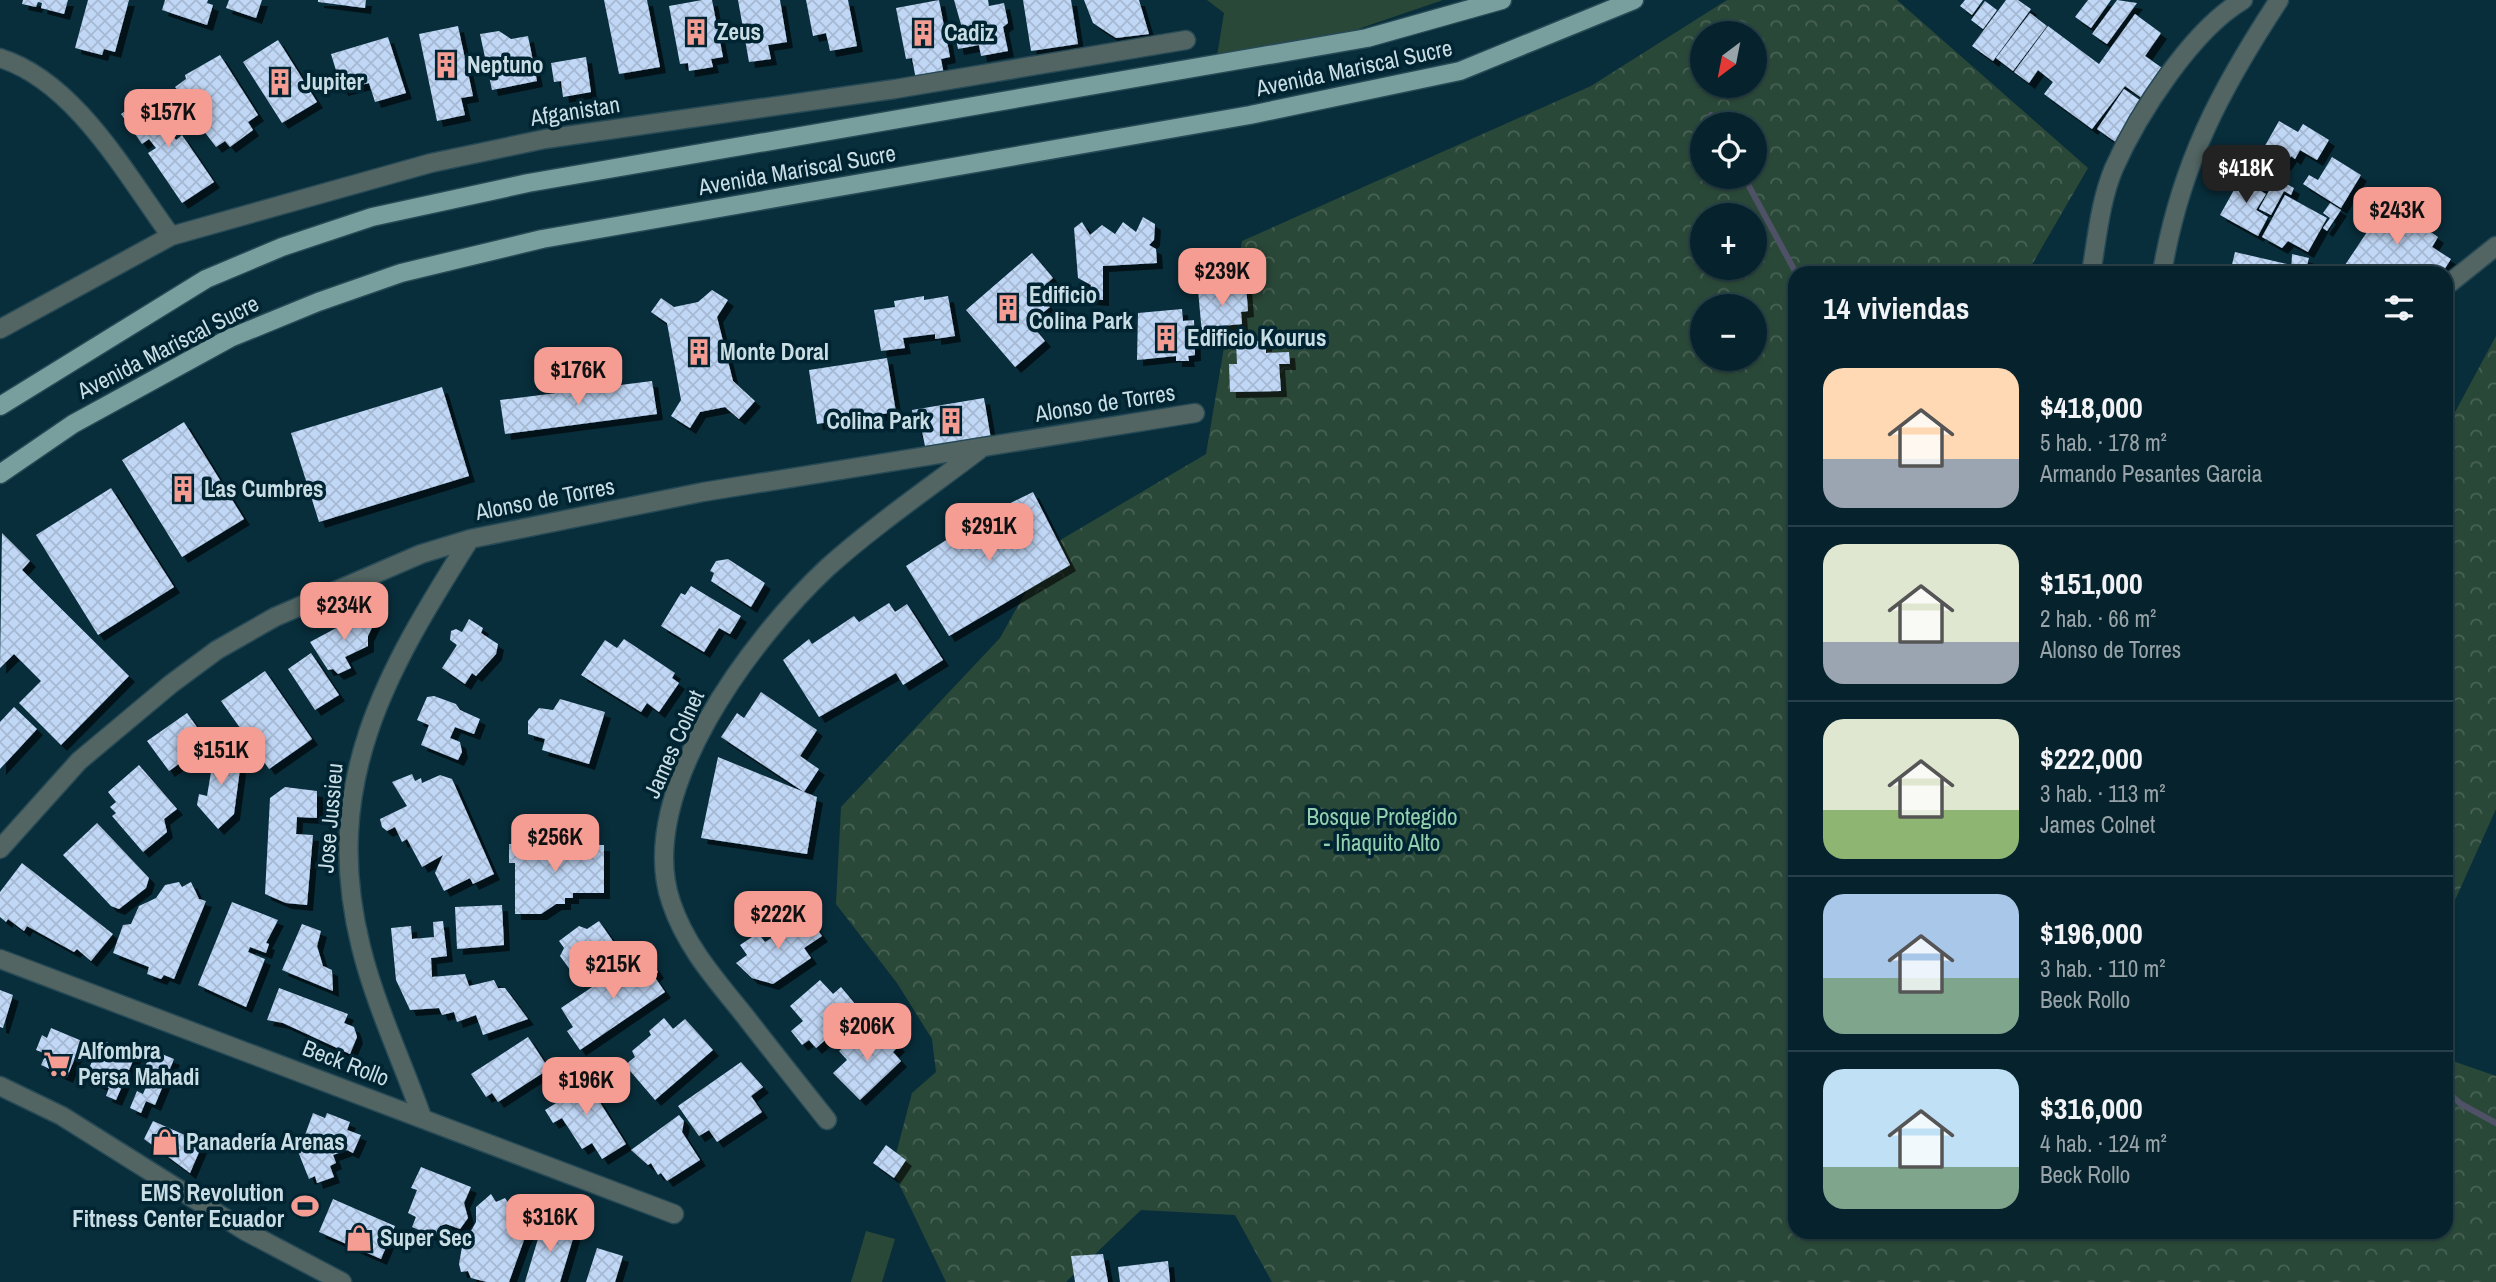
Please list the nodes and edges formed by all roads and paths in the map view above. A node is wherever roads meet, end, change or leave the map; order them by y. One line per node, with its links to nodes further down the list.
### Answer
1 (1502, 0): 13 (main road, Avenida Mariscal Sucre)
2 (1634, 0): 16 (main road, Avenida Mariscal Sucre)
3 (2243, 0): 9 (street)
4 (2279, 0): 10 (street)
5 (1186, 40): 7 (street, Afganistan)
6 (0, 58): 7 (street)
7 (171, 236): 12 (street, Afganistan)
8 (2496, 246): 11 (street)
9 (2092, 266)
10 (2164, 266)
11 (2453, 280)
12 (0, 329)
13 (0, 406)
14 (1195, 413): 15 (street, Alonso de Torres)
15 (981, 447): 17 (street, Alonso de Torres); 22 (street, James Colnet)
16 (0, 474)
17 (470, 539): 18 (street, Alonso de Torres); 21 (street, Jose Jussieu)
18 (0, 849)
19 (0, 959): 21 (street, Beck Rollo)
20 (0, 1086): 24 (street)
21 (422, 1117): 23 (street, Beck Rollo)
22 (827, 1120)
23 (674, 1214)
24 (342, 1282)

